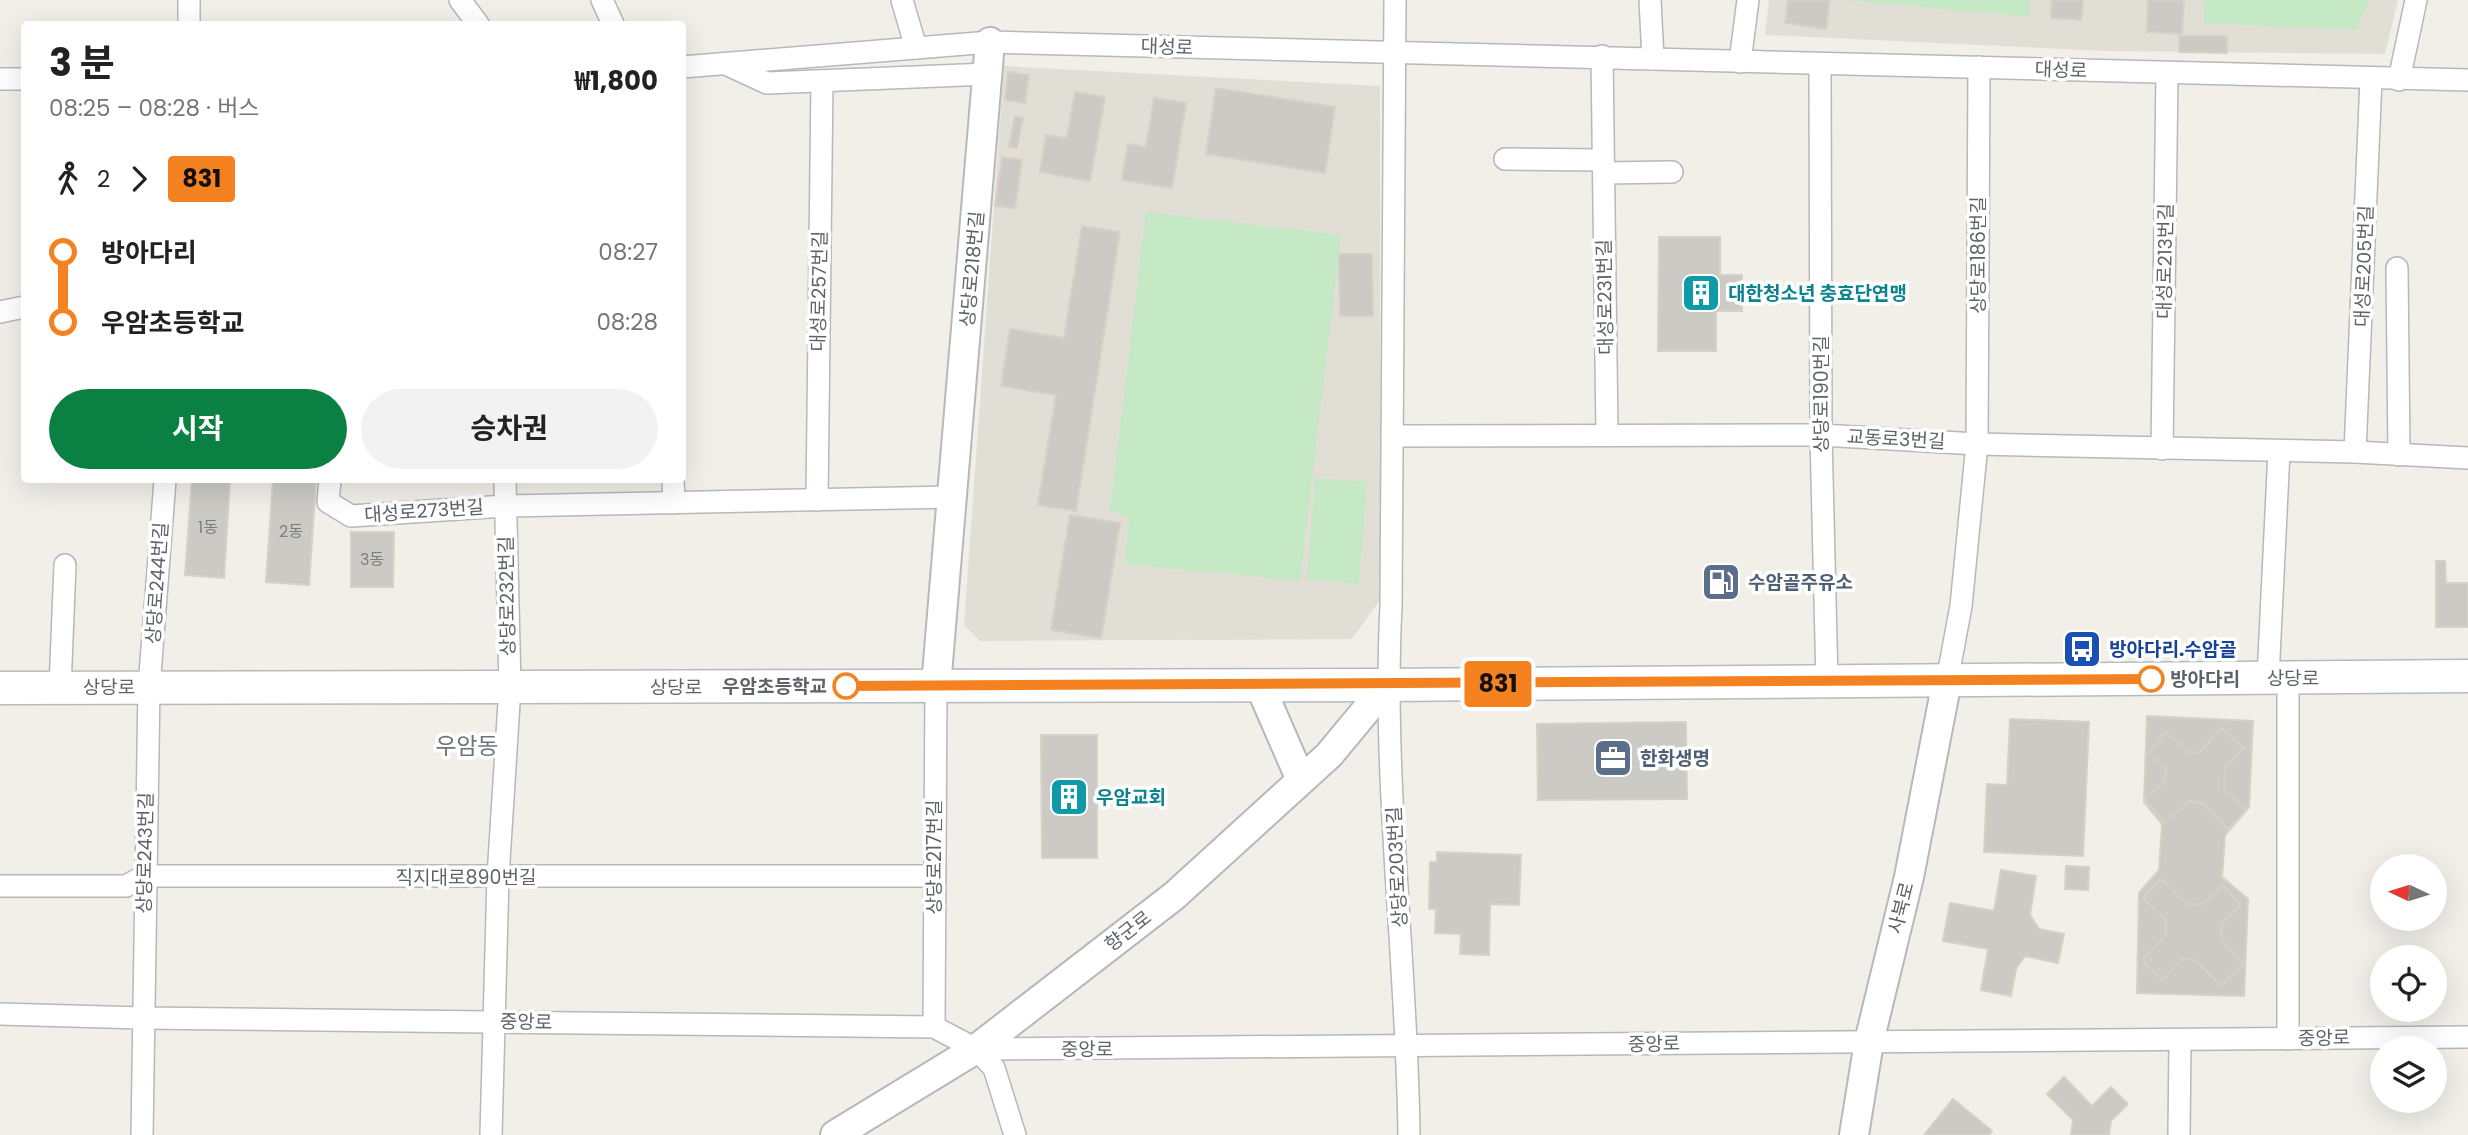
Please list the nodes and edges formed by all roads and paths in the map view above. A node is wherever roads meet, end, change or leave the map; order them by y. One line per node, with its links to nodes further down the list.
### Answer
1 (189, 0): 9 (street)
2 (460, 0): 10 (street)
3 (602, 0): 11 (street)
4 (902, 0): 13 (street)
5 (1395, 0): 14 (street, 상당로203번길)
6 (1650, 0): 16 (street)
7 (1748, 0): 17 (street)
8 (2416, 0): 27 (street)
9 (189, 21)
10 (476, 21)
11 (612, 21)
12 (990, 42): 13 (street, 대성로); 14 (street, 대성로); 23 (street, 상당로218번길)
13 (916, 48): 18 (street, 대성로)
14 (1397, 55): 15 (street, 대성로); 38 (street, 상당로203번길)
15 (1602, 56): 16 (street, 대성로); 31 (street, 대성로231번길)
16 (1653, 59): 17 (street, 대성로)
17 (1740, 62): 19 (street, 대성로)
18 (727, 64): 20 (street, 대성로); 29 (street)
19 (1820, 64): 21 (street, 대성로); 37 (street, 상당로190번길)
20 (686, 67)
21 (1979, 67): 22 (street, 대성로); 39 (street, 상당로186번길)
22 (2167, 73): 26 (street, 대성로); 40 (street, 대성로213번길)
23 (988, 74): 29 (street); 49 (street, 상당로218번길)
24 (0, 79): 25 (street)
25 (21, 79)
26 (2371, 79): 27 (street, 대성로); 42 (street, 대성로205번길)
27 (2399, 80): 28 (street, 대성로)
28 (2468, 80)
29 (822, 81): 50 (street, 대성로257번길)
30 (1505, 159): 31 (street)
31 (1604, 166): 32 (street); 36 (street, 대성로231번길)
32 (1672, 172)
33 (2397, 268): 43 (street)
34 (21, 308): 35 (street)
35 (0, 312)
36 (1607, 434): 37 (street, 교동로3번길); 38 (street, 교동로3번길)
37 (1821, 435): 39 (street, 교동로3번길); 57 (street, 상당로190번길)
38 (1392, 436): 59 (street, 상당로203번길)
39 (1977, 444): 40 (street, 교동로3번길); 56 (street, 상당로186번길)
40 (2162, 449): 41 (street, 교동로3번길)
41 (2279, 450): 42 (street, 교동로3번길); 55 (street)
42 (2355, 452): 43 (street, 교동로3번길)
43 (2399, 455): 44 (street, 교동로3번길)
44 (2468, 458)
45 (165, 483): 61 (street, 상당로244번길)
46 (330, 483): 52 (street, 대성로273번길)
47 (505, 483): 52 (street, 상당로232번길)
48 (673, 483): 51 (street)
49 (954, 497): 50 (street); 60 (street, 상당로218번길)
50 (817, 500): 51 (street)
51 (674, 503): 52 (street)
52 (505, 506): 62 (street, 상당로232번길)
53 (65, 565): 64 (street, 상당로)
54 (2468, 676): 55 (main road, 상당로)
55 (2278, 678): 56 (main road, 상당로); 75 (street)
56 (1947, 681): 57 (main road, 상당로); 77 (street, 사북로)
57 (1827, 682): 59 (main road, 상당로)
58 (1260, 685): 59 (main road, 상당로); 60 (main road, 상당로); 65 (street)
59 (1387, 685): 65 (street, 향군로); 78 (street, 상당로203번길)
60 (936, 686): 62 (main road, 상당로); 67 (street, 상당로217번길)
61 (149, 687): 62 (main road, 상당로); 64 (main road, 상당로); 66 (street, 상당로243번길)
62 (509, 687): 68 (street, 상당로232번길)
63 (0, 688): 64 (main road, 상당로)
64 (60, 688)
65 (1301, 780): 79 (street, 향군로)
66 (144, 876): 68 (street, 직지대로890번길); 69 (street, 직지대로890번길); 71 (street, 상당로243번길)
67 (934, 876): 68 (street, 직지대로890번길); 73 (street, 상당로217번길)
68 (498, 877): 72 (street, 상당로232번길)
69 (0, 886)
70 (0, 1014): 71 (street, 중앙로)
71 (142, 1018): 72 (street, 중앙로); 80 (street, 상당로243번길)
72 (493, 1021): 73 (street, 중앙로); 81 (street, 상당로232번길)
73 (934, 1027): 79 (street, 중앙로)
74 (2468, 1037): 75 (street, 중앙로)
75 (2288, 1039): 76 (street, 중앙로)
76 (2180, 1040): 77 (street, 중앙로); 86 (street)
77 (1869, 1042): 78 (street, 중앙로); 85 (street, 사북로)
78 (1408, 1048): 79 (street, 중앙로); 84 (street, 상당로203번길)
79 (976, 1049): 82 (street, 향군로); 83 (street)
80 (142, 1135)
81 (491, 1135)
82 (835, 1135)
83 (1015, 1135)
84 (1409, 1135)
85 (1854, 1135)
86 (2179, 1135)

